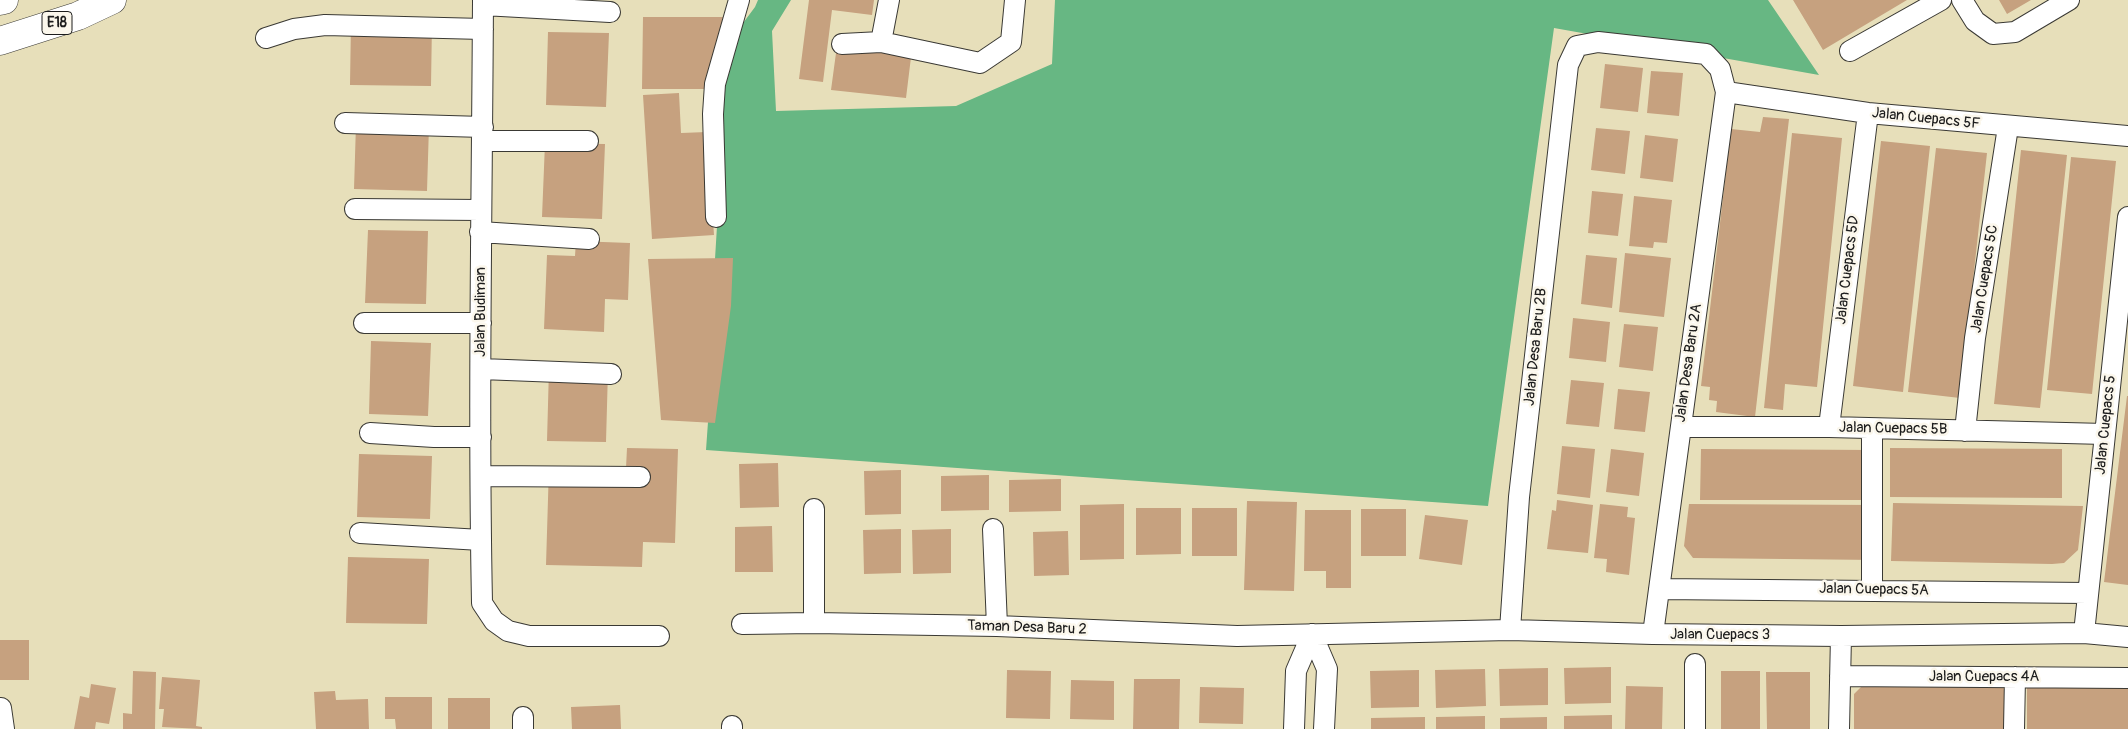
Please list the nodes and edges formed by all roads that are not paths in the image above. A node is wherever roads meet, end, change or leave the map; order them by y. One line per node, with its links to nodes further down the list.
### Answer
1 (4, 0): 9 (highway)
2 (112, 0): 14 (highway, E18)
3 (739, 0): 28 (street)
4 (889, 0): 15 (street)
5 (1015, 0): 15 (street)
6 (1941, 0): 17 (street)
7 (1962, 0): 8 (street)
8 (2069, 0)
9 (0, 1)
10 (483, 2): 11 (street); 12 (street, Jalan Budiman)
11 (610, 12)
12 (483, 29): 13 (street); 22 (street, Jalan Budiman)
13 (266, 38)
14 (0, 41)
15 (881, 42): 16 (street)
16 (842, 44)
17 (1850, 51)
18 (1726, 92): 19 (street, Jalan Cuepacs 5F); 35 (street, Jalan Desa Baru 2A); 54 (street, Jalan Desa Baru 2B)
19 (1868, 113): 21 (street, Jalan Cuepacs 5F); 36 (street, Jalan Cuepacs 5D)
20 (345, 123): 22 (street)
21 (2008, 127): 23 (street, Jalan Cuepacs 5F); 38 (street, Jalan Cuepacs 5C)
22 (483, 134): 24 (street); 26 (street, Jalan Budiman)
23 (2128, 136)
24 (588, 141)
25 (355, 209): 26 (street)
26 (481, 210): 29 (street, Jalan Budiman)
27 (2128, 216): 40 (street, Jalan Cuepacs 5)
28 (716, 217)
29 (480, 232): 30 (street); 32 (street, Jalan Budiman)
30 (589, 239)
31 (364, 323): 32 (street)
32 (481, 323): 33 (street, Jalan Budiman)
33 (482, 368): 34 (street); 41 (street, Jalan Budiman)
34 (611, 374)
35 (1681, 427): 36 (street, Jalan Cuepacs 5B); 48 (street, Jalan Desa Baru 2A)
36 (1829, 427): 37 (street, Jalan Cuepacs 5B)
37 (1872, 429): 38 (street, Jalan Cuepacs 5B); 49 (street)
38 (1965, 431): 40 (street, Jalan Cuepacs 5B)
39 (370, 432): 41 (street)
40 (2105, 434): 50 (street, Jalan Cuepacs 5)
41 (482, 437): 42 (street, Jalan Budiman)
42 (481, 476): 43 (street); 47 (street, Jalan Budiman)
43 (640, 477)
44 (814, 508): 51 (street)
45 (993, 529): 53 (street)
46 (360, 533): 47 (street)
47 (481, 540): 58 (street, Jalan Budiman)
48 (1659, 589): 49 (street, Jalan Cuepacs 5A); 57 (street, Jalan Desa Baru 2A)
49 (1872, 590): 50 (street, Jalan Cuepacs 5A)
50 (2088, 593): 55 (street, Jalan Cuepacs 5)
51 (814, 623): 52 (street, Taman Desa Baru 2); 53 (street, Taman Desa Baru 2)
52 (742, 624)
53 (997, 626): 56 (street, Taman Desa Baru 2)
54 (1510, 630): 56 (street, Jalan Cuepacs 3); 57 (street, Jalan Cuepacs 3)
55 (2084, 633): 59 (street, Jalan Cuepacs 3); 60 (street, Jalan Cuepacs 3)
56 (1312, 634): 67 (street); 68 (street)
57 (1653, 634): 59 (street, Jalan Cuepacs 3)
58 (659, 636)
59 (1841, 636): 62 (street)
60 (2128, 637)
61 (1695, 664): 69 (street)
62 (1840, 676): 63 (street, Jalan Cuepacs 4A); 70 (street)
63 (2015, 677): 64 (street, Jalan Cuepacs 4A); 71 (street)
64 (2128, 678)
65 (0, 708): 66 (street)
66 (4, 729)
67 (1294, 729)
68 (1324, 729)
69 (1695, 729)
70 (1839, 729)
71 (2014, 729)

